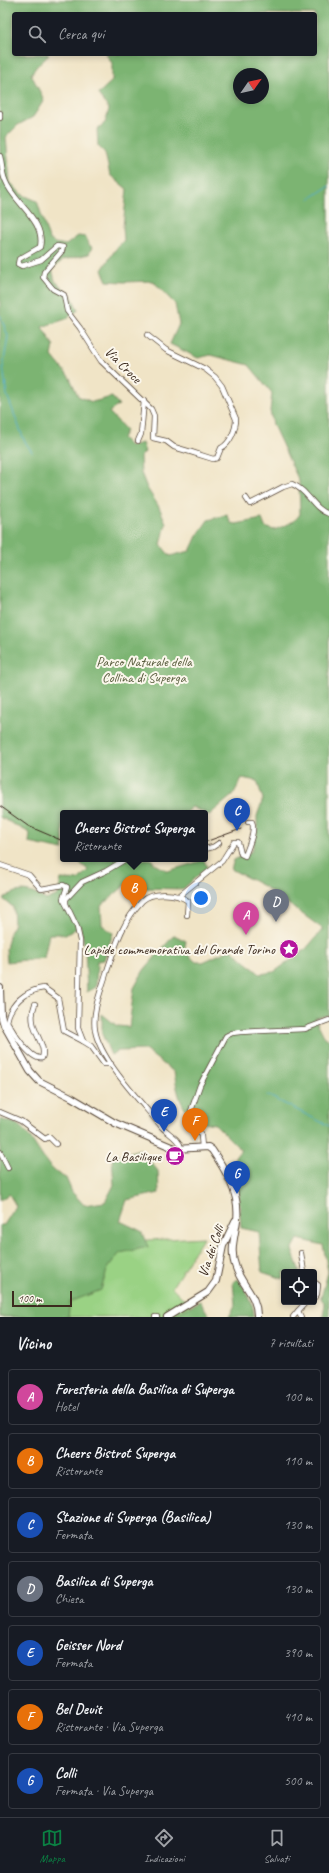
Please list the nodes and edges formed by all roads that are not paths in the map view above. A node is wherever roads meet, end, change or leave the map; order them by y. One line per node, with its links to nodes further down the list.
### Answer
1 (0, 113): 2 (street)
2 (0, 118)
3 (0, 156): 5 (street, Via Croce)
4 (146, 335): 5 (street, Via Croce)
5 (144, 401): 6 (street)
6 (138, 440)
7 (246, 498): 8 (street)
8 (329, 514)
9 (248, 822): 14 (street)
10 (219, 843): 11 (street)
11 (208, 848)
12 (121, 862): 15 (street)
13 (0, 865): 15 (street)
14 (179, 896): 16 (street); 22 (street)
15 (66, 904): 21 (street)
16 (187, 915)
17 (0, 988): 20 (street)
18 (36, 1004): 20 (street)
19 (329, 1020): 25 (street)
20 (6, 1025): 21 (street); 26 (street)
21 (83, 1041): 22 (street)
22 (111, 1064): 26 (street)
23 (0, 1112): 24 (street)
24 (56, 1144)
25 (202, 1147): 26 (street); 29 (street)
26 (181, 1148)
27 (0, 1152): 28 (street)
28 (8, 1168)
29 (237, 1219): 34 (street, Via dei Colli); 35 (street)
30 (301, 1254): 31 (street)
31 (304, 1269)
32 (303, 1305): 33 (street)
33 (298, 1311): 36 (street); 37 (street)
34 (167, 1317)
35 (257, 1317)
36 (293, 1317)
37 (301, 1317)

